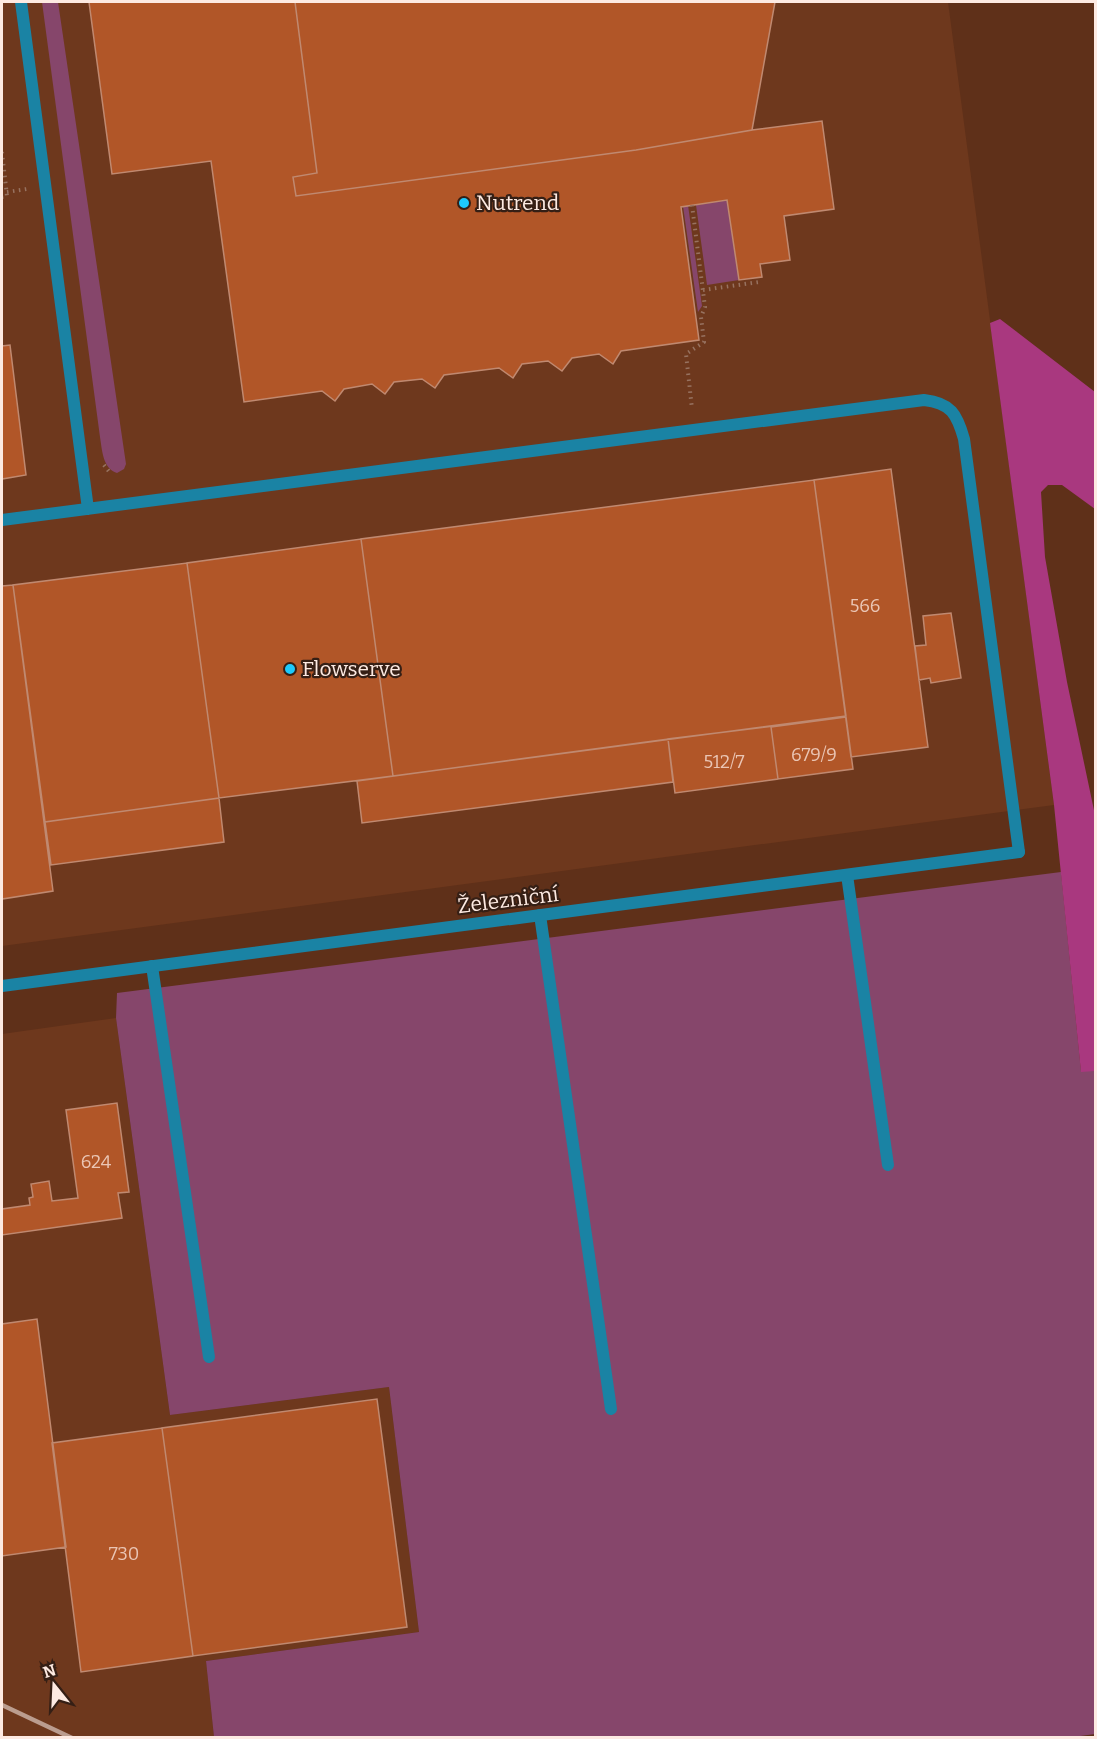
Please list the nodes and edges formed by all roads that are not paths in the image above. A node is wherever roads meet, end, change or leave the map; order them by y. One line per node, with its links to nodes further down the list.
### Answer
1 (21, 2): 2 (street)
2 (88, 509): 3 (street); 4 (street, Železniční)
3 (2, 520)
4 (847, 875): 5 (street, Železniční); 8 (street)
5 (540, 915): 6 (street, Železniční); 10 (street)
6 (152, 966): 7 (street, Železniční); 9 (street)
7 (2, 986)
8 (888, 1165)
9 (209, 1357)
10 (611, 1408)

